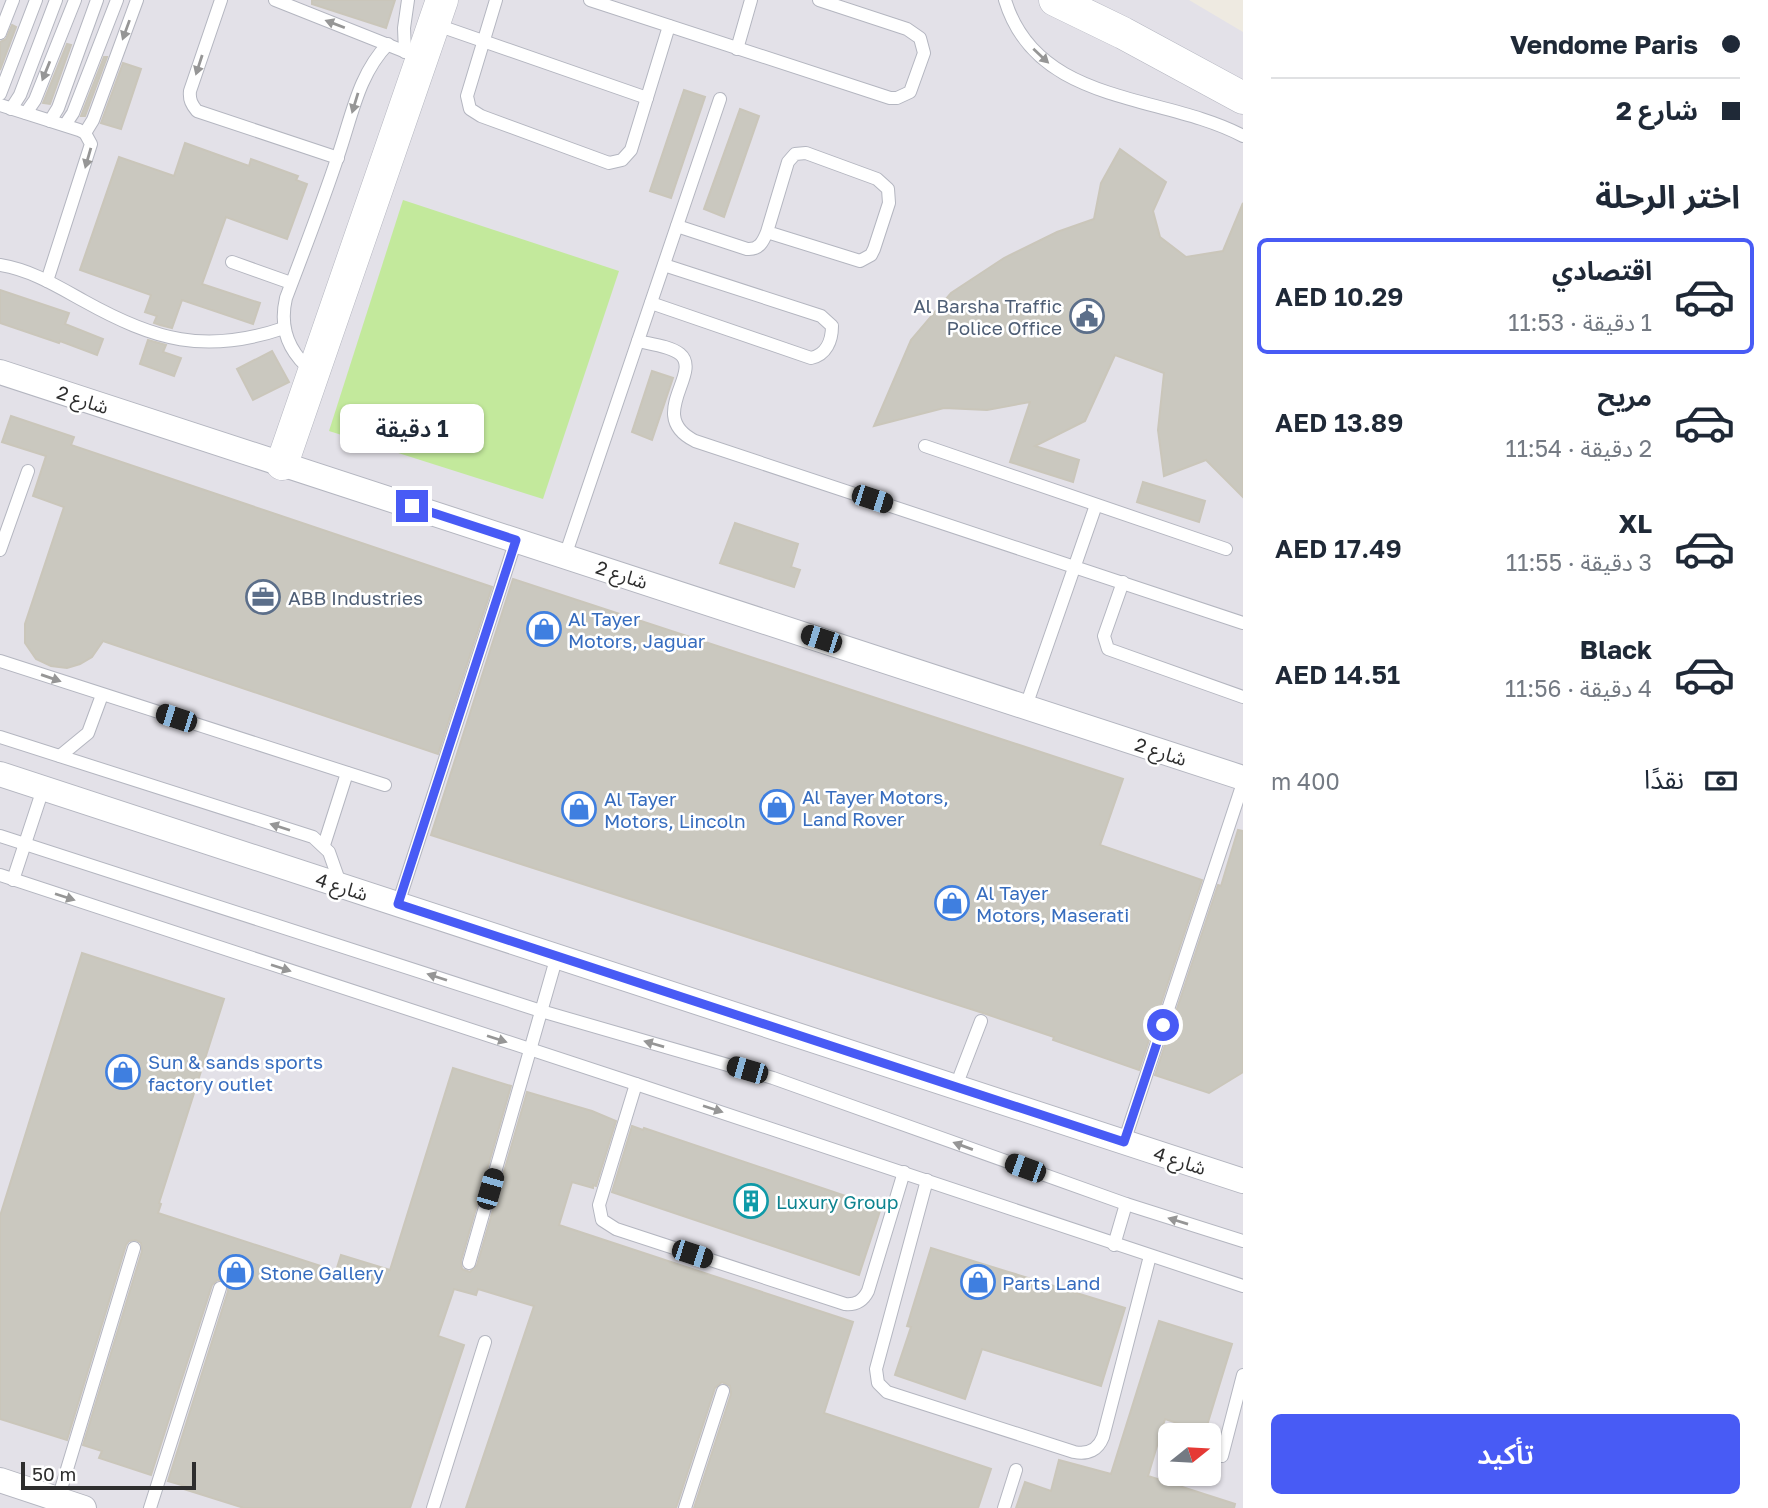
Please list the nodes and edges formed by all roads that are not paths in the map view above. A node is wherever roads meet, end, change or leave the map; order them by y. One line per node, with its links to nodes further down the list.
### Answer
1 (13, 0): 20 (lane)
2 (36, 0): 25 (lane)
3 (56, 0): 29 (lane)
4 (75, 0): 30 (lane, one-way to 30)
5 (97, 0): 31 (lane)
6 (117, 0): 32 (lane)
7 (136, 0): 33 (lane, one-way to 33)
8 (221, 0): 35 (lane, one-way to 35)
9 (275, 0): 17 (lane)
10 (408, 0): 24 (lane)
11 (496, 0): 21 (lane)
12 (590, 0): 19 (lane)
13 (751, 0): 23 (lane)
14 (819, 0): 23 (lane)
15 (1005, 0): 34 (lane, one-way to 34)
16 (1055, 0): 27 (street)
17 (290, 3): 22 (lane, one-way to 17)
18 (438, 12): 21 (lane); 24 (street)
19 (669, 26): 23 (lane); 26 (lane)
20 (0, 33)
21 (484, 42): 26 (lane); 26 (lane)
22 (388, 44): 24 (lane); 35 (lane, one-way to 35)
23 (737, 49)
24 (413, 55): 47 (street)
25 (0, 94)
26 (647, 98)
27 (1243, 98)
28 (720, 99): 36 (lane)
29 (6, 107): 30 (lane)
30 (26, 113): 31 (lane)
31 (50, 121): 32 (lane)
32 (65, 125): 33 (lane)
33 (85, 133): 41 (lane, one-way to 41)
34 (1243, 136)
35 (338, 158): 42 (lane)
36 (677, 226): 37 (lane); 40 (lane)
37 (767, 232): 37 (lane)
38 (232, 262): 42 (lane)
39 (0, 265): 41 (lane)
40 (664, 265): 43 (lane); 43 (lane)
41 (47, 281): 44 (lane)
42 (291, 283): 44 (lane)
43 (651, 303): 45 (lane)
44 (284, 328): 47 (lane)
45 (638, 341): 55 (lane); 56 (lane)
46 (0, 372): 49 (street, شارع 2)
47 (314, 372): 49 (street)
48 (925, 446): 51 (lane)
49 (282, 464): 52 (street, شارع 2)
50 (28, 471): 54 (lane)
51 (1096, 505): 53 (lane); 56 (lane)
52 (516, 540): 55 (street, شارع 2); 75 (lane)
53 (1226, 549)
54 (0, 550)
55 (565, 556): 62 (street, شارع 2)
56 (1074, 566): 57 (lane); 62 (lane)
57 (1123, 582): 58 (lane); 61 (lane)
58 (1243, 623)
59 (0, 660): 60 (lane, one-way to 60)
60 (102, 695): 64 (lane); 66 (lane)
61 (1243, 696)
62 (1026, 706): 67 (street, شارع 2)
63 (0, 737): 64 (lane)
64 (61, 756): 72 (lane, one-way to 64)
65 (0, 774): 69 (street, شارع 4)
66 (347, 774): 68 (lane); 72 (lane)
67 (1243, 780): 82 (lane)
68 (385, 785)
69 (43, 789): 71 (lane); 74 (street, شارع 4)
70 (0, 836): 71 (lane)
71 (25, 844): 73 (lane); 77 (lane, one-way to 71)
72 (324, 845): 74 (lane)
73 (6, 877): 79 (lane, one-way to 79)
74 (341, 886): 75 (street, شارع 4)
75 (398, 904): 76 (street, شارع 4)
76 (557, 956): 77 (lane); 81 (street, شارع 4)
77 (541, 1011): 79 (lane); 86 (lane, one-way to 77)
78 (981, 1021): 81 (lane)
79 (530, 1049): 80 (lane); 91 (lane)
80 (636, 1084): 83 (lane, one-way to 83); 83 (lane)
81 (956, 1086): 82 (street, شارع 4)
82 (1124, 1142): 85 (street, شارع 4)
83 (904, 1172): 84 (lane)
84 (927, 1180): 88 (lane); 90 (lane)
85 (1243, 1181)
86 (1126, 1205): 87 (lane, one-way to 86); 88 (lane)
87 (1243, 1241)
88 (1114, 1245): 90 (lane)
89 (134, 1248): 100 (lane)
90 (1150, 1256): 92 (lane)
91 (469, 1263)
92 (1243, 1286)
93 (220, 1288): 102 (lane)
94 (485, 1342): 103 (lane)
95 (1243, 1375): 97 (lane)
96 (723, 1391): 104 (lane)
97 (1222, 1457)
98 (1016, 1470): 105 (lane)
99 (0, 1480): 100 (street)
100 (58, 1499): 101 (street)
101 (84, 1508)
102 (150, 1508)
103 (433, 1508)
104 (685, 1508)
105 (1004, 1508)

